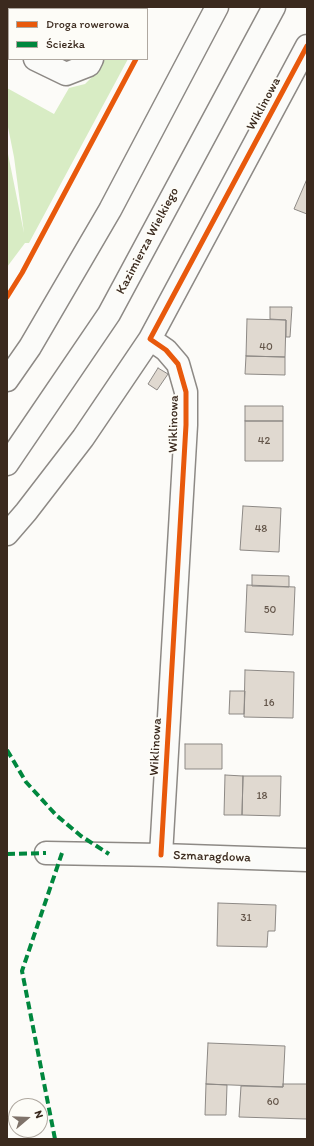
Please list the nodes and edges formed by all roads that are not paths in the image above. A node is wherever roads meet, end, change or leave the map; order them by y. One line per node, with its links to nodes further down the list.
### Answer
1 (217, 7): 7 (street)
2 (274, 7): 8 (street, Kazimierza Wielkiego)
3 (307, 46): 6 (street, Wiklinowa)
4 (37, 60): 5 (street)
5 (92, 60)
6 (150, 339): 9 (street); 11 (street, Wiklinowa)
7 (7, 380)
8 (7, 464)
9 (7, 534)
10 (46, 853): 11 (street, Szmaragdowa)
11 (161, 855): 12 (street, Szmaragdowa)
12 (307, 860)

